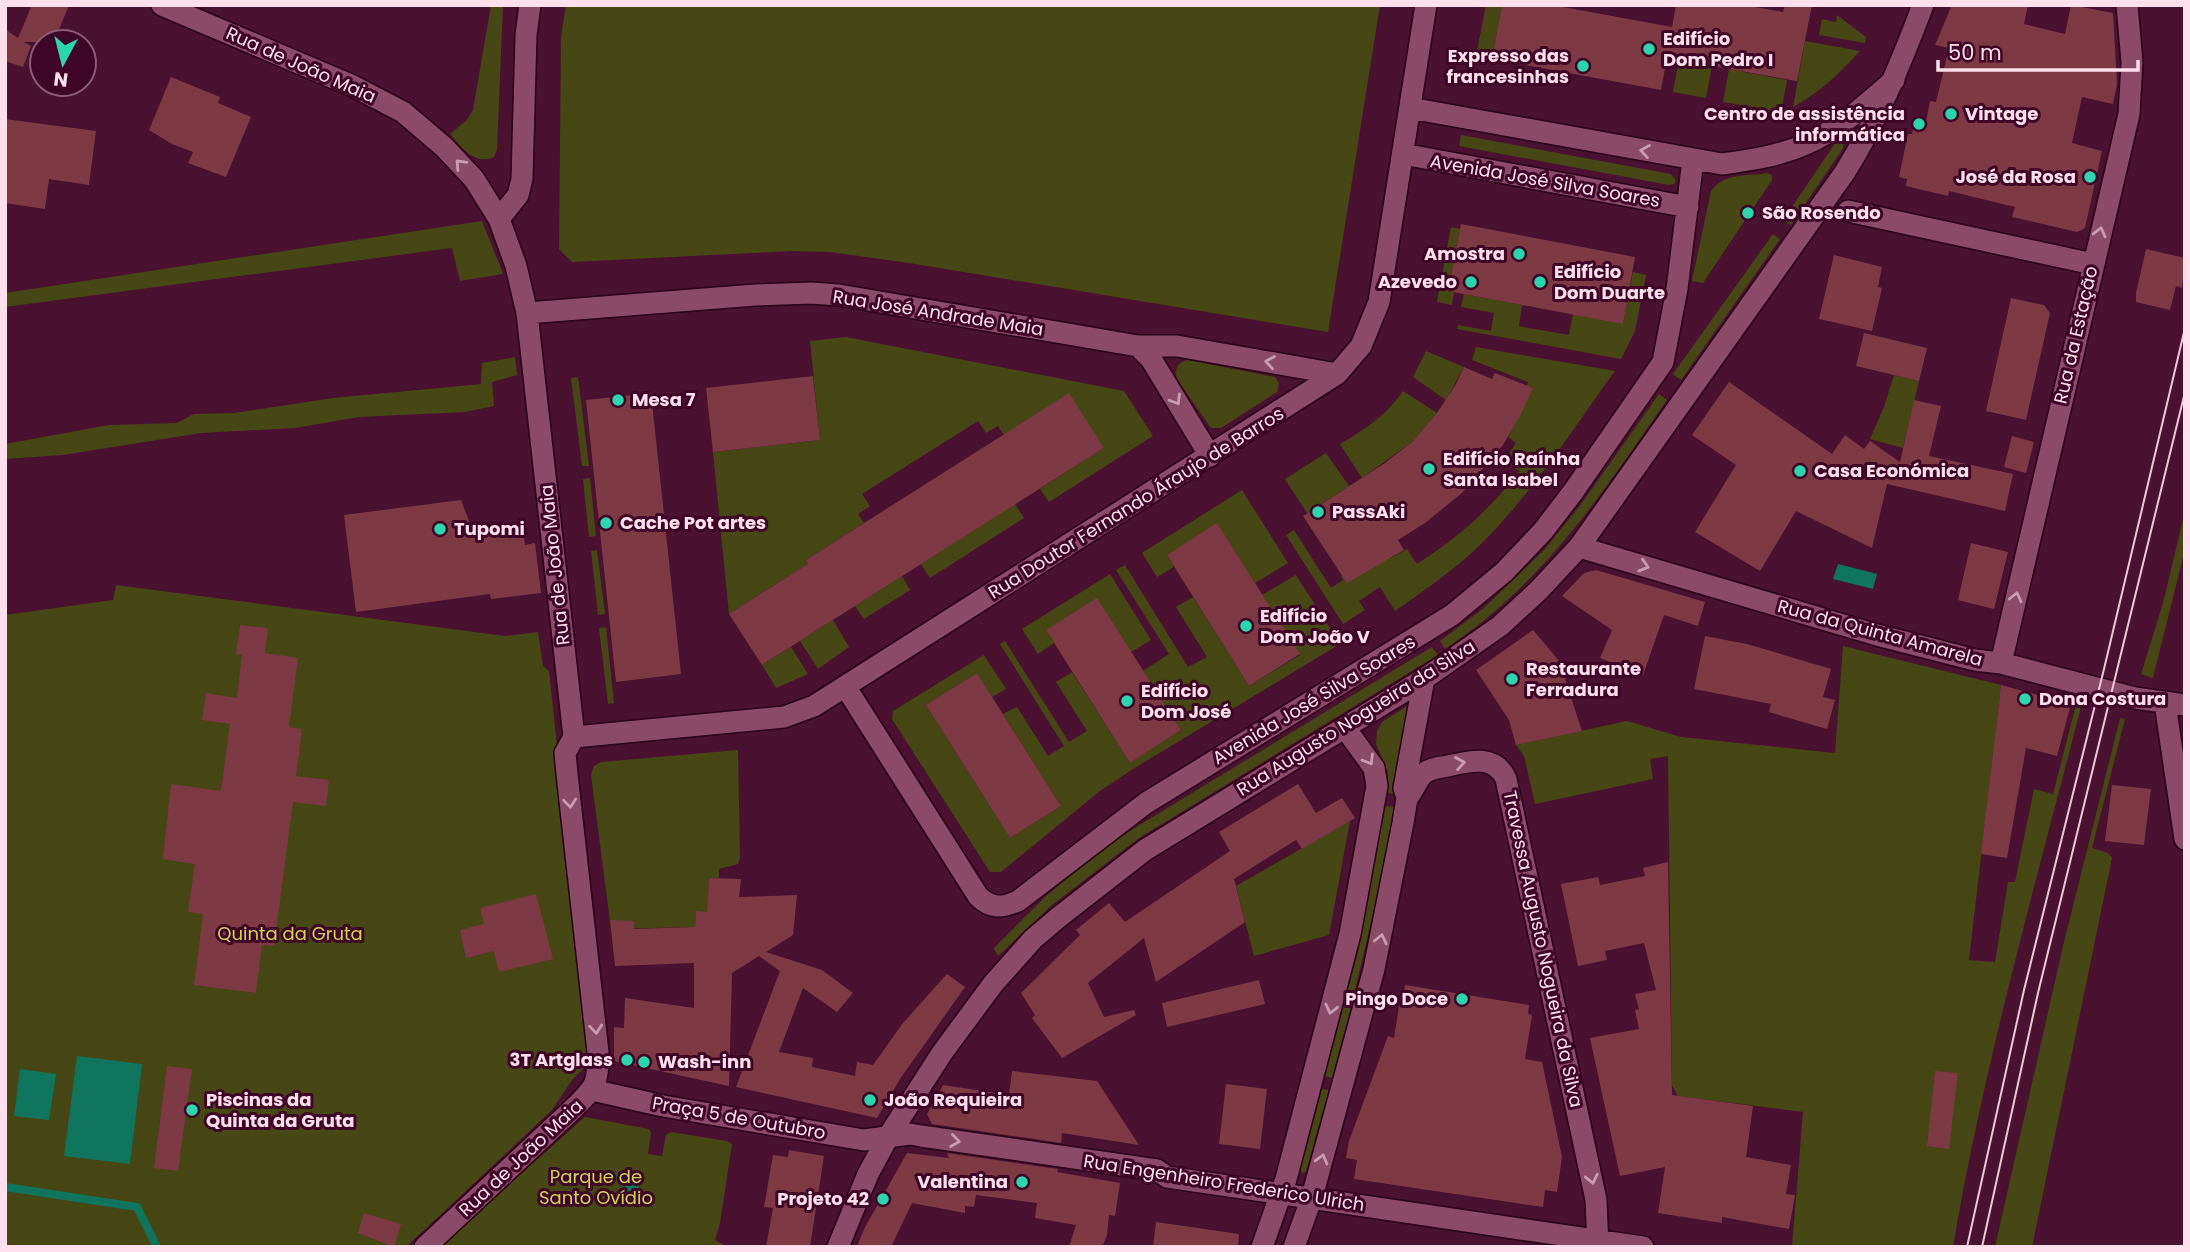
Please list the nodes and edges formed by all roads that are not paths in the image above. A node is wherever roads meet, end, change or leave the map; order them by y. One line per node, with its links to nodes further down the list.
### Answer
1 (162, 5): 12 (street, Rua de João Maia, one-way to 1)
2 (530, 5): 12 (street)
3 (1426, 5): 7 (street, Rua Doutor Fernando Áraujo de Barros)
4 (1923, 5): 6 (street, Rua Augusto Nogueira da Silva)
5 (2127, 5): 13 (street, Rua da Estação, one-way to 5)
6 (1894, 80): 9 (street); 18 (street, Rua Augusto Nogueira da Silva)
7 (1410, 108): 8 (street, Rua Doutor Fernando Áraujo de Barros); 9 (street, one-way to 7)
8 (1403, 154): 10 (street, Avenida José Silva Soares); 16 (street, Rua Doutor Fernando Áraujo de Barros)
9 (1693, 160): 10 (street, Avenida José Silva Soares)
10 (1688, 206): 21 (street, Avenida José Silva Soares)
11 (1848, 211): 13 (street)
12 (499, 219): 14 (street, Rua de João Maia)
13 (2093, 264): 19 (street, Rua da Estação, one-way to 13)
14 (527, 313): 15 (street, Rua José Andrade Maia); 24 (street, Rua de João Maia)
15 (1138, 346): 16 (street, Rua José Andrade Maia, one-way to 15); 17 (street, one-way to 17)
16 (1337, 374): 17 (street, Rua Doutor Fernando Áraujo de Barros)
17 (1210, 456): 21 (street, Rua Doutor Fernando Áraujo de Barros)
18 (1579, 547): 19 (street, Rua da Quinta Amarela, one-way to 19); 20 (street, Rua Augusto Nogueira da Silva)
19 (2001, 663): 22 (street, Rua da Quinta Amarela)
20 (1424, 679): 23 (street, Rua Augusto Nogueira da Silva); 25 (street)
21 (845, 686): 24 (street, Rua Doutor Fernando Áraujo de Barros)
22 (2175, 704): 26 (street)
23 (1345, 728): 28 (street, Rua Augusto Nogueira da Silva); 29 (street, one-way to 29)
24 (574, 737): 27 (street, Rua de João Maia, one-way to 27)
25 (1407, 798): 30 (street, one-way to 25); 31 (street, Travessa Augusto Nogueira da Silva, one-way to 31)
26 (2185, 839)
27 (592, 1090): 28 (street, Praça 5 de Outubro); 32 (street, Rua de João Maia)
28 (888, 1137): 29 (street, Rua Engenheiro Frederico Ulrich, one-way to 29); 33 (street, Rua Augusto Nogueira da Silva)
29 (1280, 1194): 30 (street, Rua Engenheiro Frederico Ulrich); 34 (street)
30 (1312, 1198): 31 (street, Rua Engenheiro Frederico Ulrich); 35 (street)
31 (1598, 1243): 36 (street, Rua Engenheiro Frederico Ulrich)
32 (425, 1247)
33 (838, 1247)
34 (1262, 1247)
35 (1294, 1247)
36 (1643, 1247)

